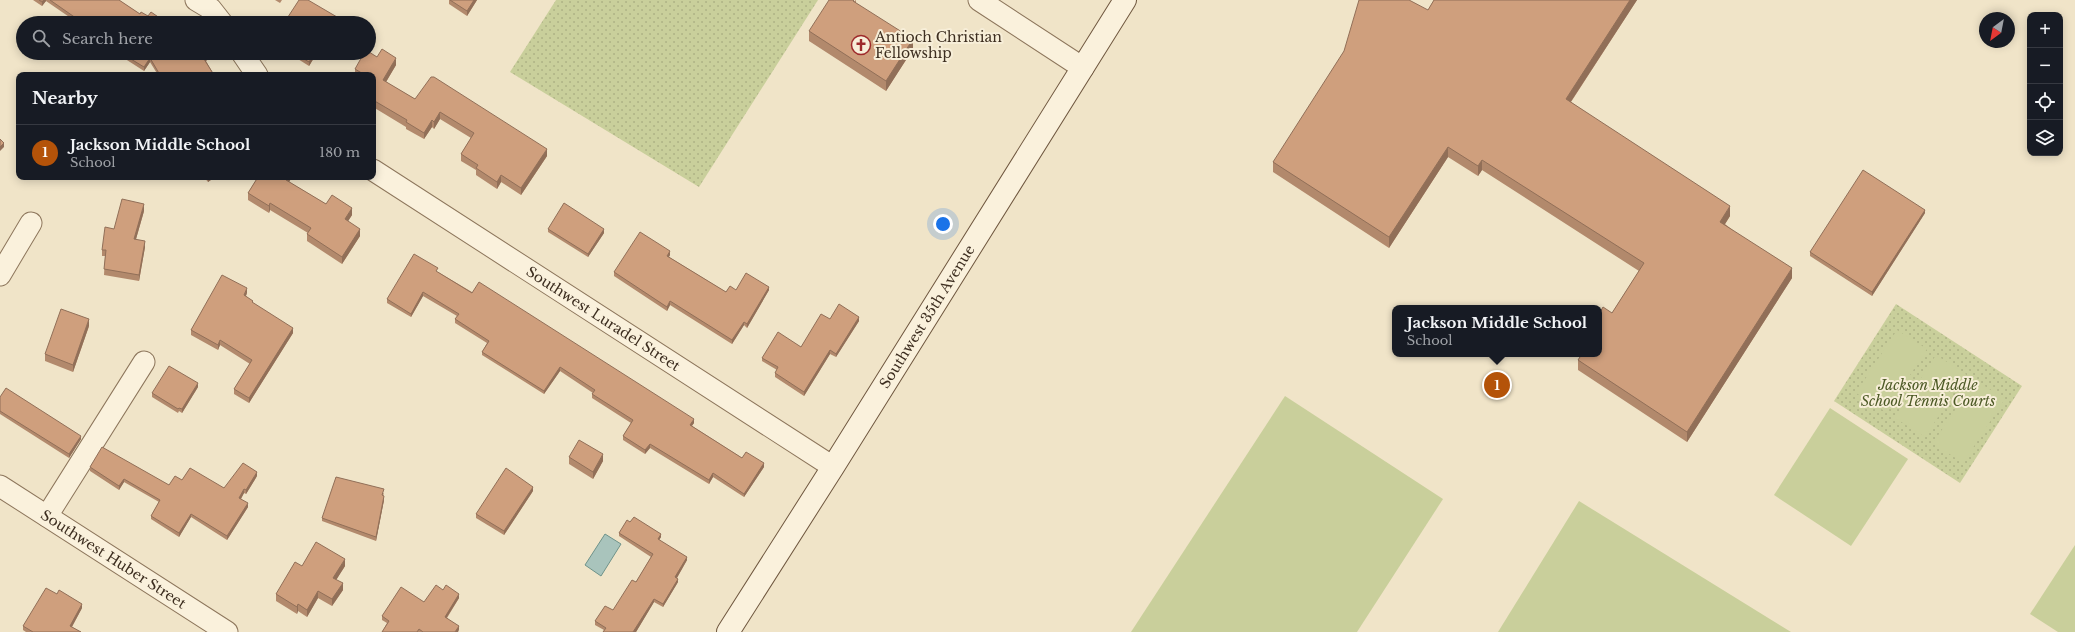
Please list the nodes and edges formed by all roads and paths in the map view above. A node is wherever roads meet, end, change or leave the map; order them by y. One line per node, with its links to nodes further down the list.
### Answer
1 (196, 0): 4 (street)
2 (979, 0): 6 (street)
3 (1125, 0): 6 (street, Southwest 35th Avenue)
4 (216, 16)
5 (247, 60): 7 (street)
6 (1083, 68): 12 (street, Southwest 35th Avenue)
7 (255, 72)
8 (376, 172): 12 (street, Southwest Luradel Street)
9 (31, 223): 10 (street)
10 (0, 275)
11 (144, 362): 14 (street)
12 (833, 467): 16 (street, Southwest 35th Avenue)
13 (0, 486): 14 (street, Southwest Huber Street)
14 (47, 516): 15 (street, Southwest Huber Street)
15 (227, 632)
16 (728, 632)

